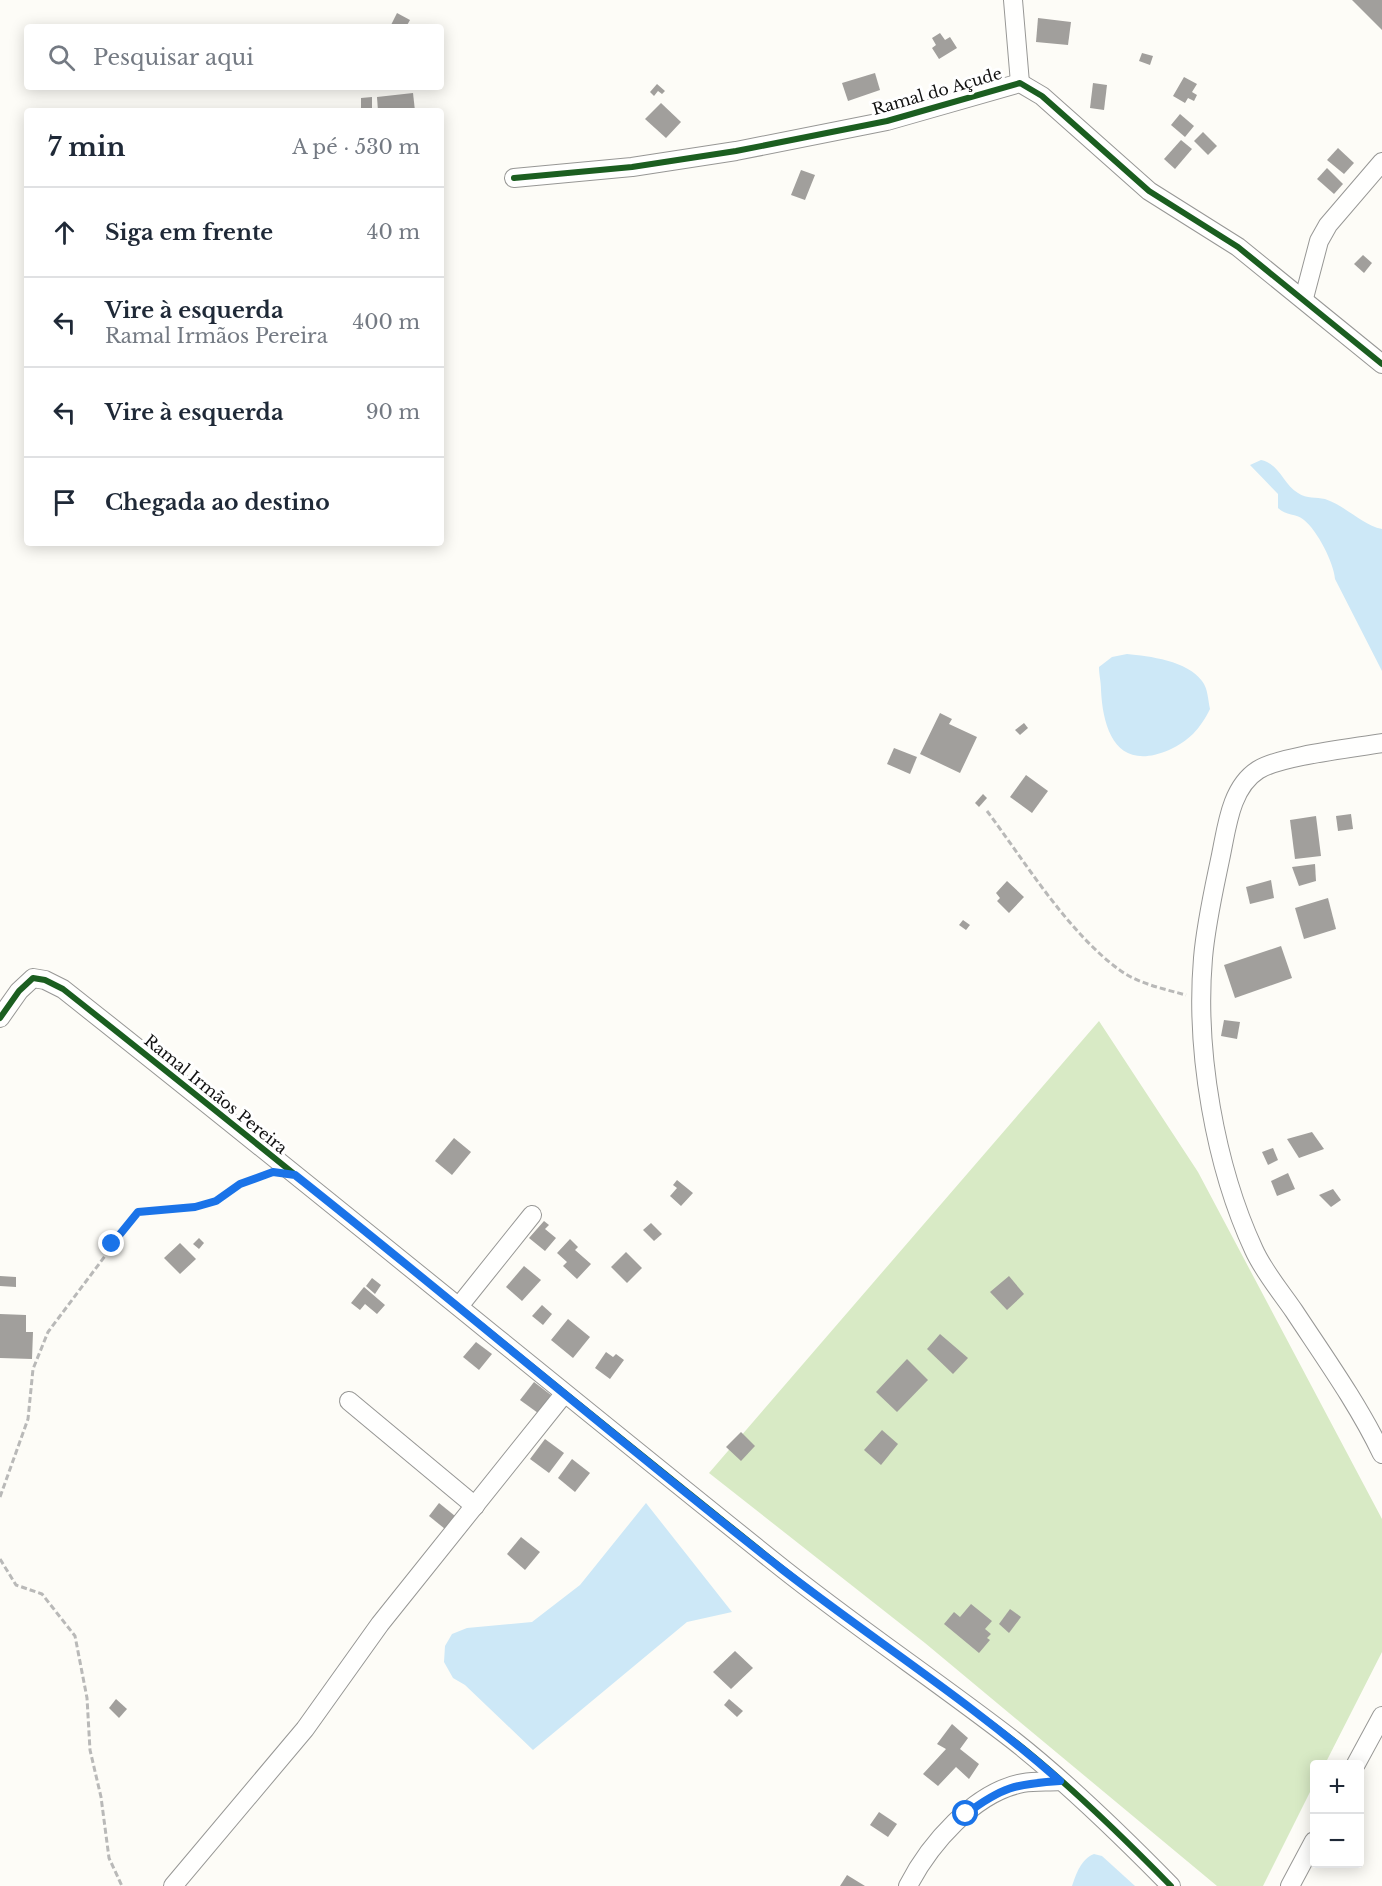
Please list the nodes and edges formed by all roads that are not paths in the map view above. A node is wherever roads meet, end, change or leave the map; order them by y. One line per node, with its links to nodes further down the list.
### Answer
1 (1013, 0): 2 (street)
2 (1020, 83): 4 (street, Ramal do Açude); 5 (street, Ramal do Açude)
3 (1382, 162): 5 (street)
4 (514, 178)
5 (1304, 298): 6 (street, Ramal do Açude)
6 (1382, 364)
7 (1382, 743): 13 (street)
8 (0, 1018): 10 (street, Ramal Irmãos Pereira)
9 (532, 1215): 10 (street)
10 (460, 1305): 11 (street, Ramal Irmãos Pereira)
11 (564, 1394): 14 (street); 17 (street, Ramal Irmãos Pereira)
12 (349, 1401): 14 (street)
13 (1382, 1454)
14 (475, 1506): 19 (street)
15 (1382, 1716): 16 (street)
16 (1358, 1760)
17 (1060, 1781): 20 (street); 21 (street, Ramal Irmãos Pereira)
18 (1310, 1848): 22 (street)
19 (173, 1886)
20 (908, 1886)
21 (1171, 1886)
22 (1290, 1886)

